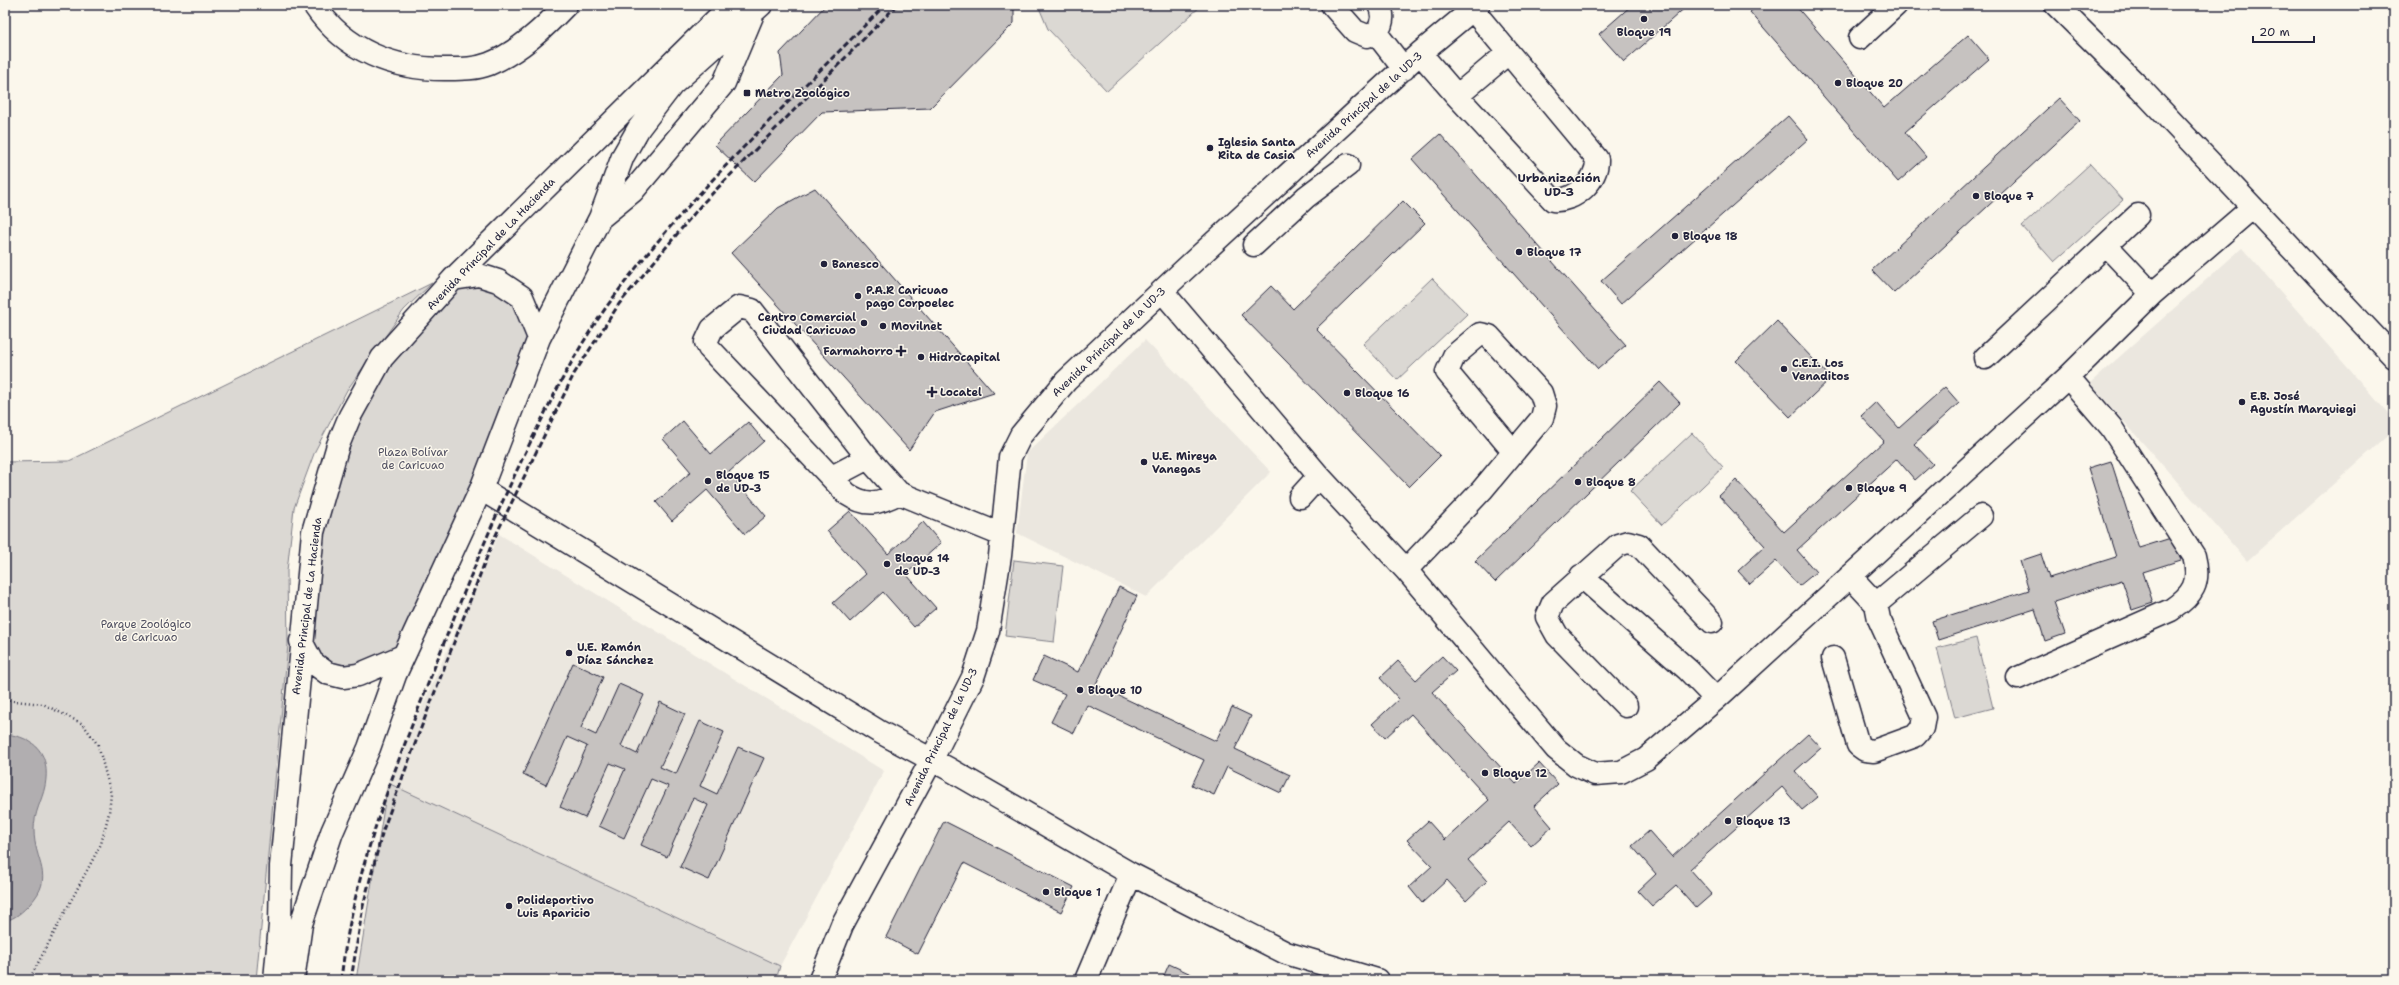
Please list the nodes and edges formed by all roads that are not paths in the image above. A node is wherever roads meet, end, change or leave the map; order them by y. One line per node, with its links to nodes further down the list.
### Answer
1 (314, 5): 2 (street)
2 (566, 5)
3 (731, 5): 24 (street, Avenida Principal de La Hacienda)
4 (1332, 5): 10 (street)
5 (1379, 5): 10 (street)
6 (1896, 5): 11 (street)
7 (2056, 5): 19 (street)
8 (757, 8): 21 (street); 21 (street)
9 (1476, 8): 12 (street, Avenida Principal de la UD-3); 13 (street)
10 (1376, 33): 14 (street)
11 (1860, 38)
12 (1420, 53): 14 (street, Avenida Principal de la UD-3); 15 (street)
13 (1508, 53): 15 (street); 15 (street)
14 (1404, 69): 17 (street, Avenida Principal de la UD-3)
15 (1457, 96)
16 (1348, 165): 18 (street)
17 (1288, 174): 18 (street); 25 (street, Avenida Principal de la UD-3)
18 (1306, 197): 22 (street)
19 (2252, 208): 26 (street); 28 (street)
20 (2138, 214): 23 (street)
21 (600, 218): 27 (street)
22 (1254, 245)
23 (2106, 245): 26 (street); 29 (street)
24 (453, 279): 27 (street); 45 (street, Avenida Principal de La Hacienda)
25 (1162, 291): 33 (street); 39 (street, Avenida Principal de la UD-3)
26 (2152, 294): 30 (street)
27 (539, 338): 35 (street)
28 (2394, 357)
29 (1985, 358)
30 (2068, 377): 42 (street); 48 (street)
31 (1513, 451): 31 (street); 40 (street)
32 (868, 458): 34 (street); 34 (street); 36 (street)
33 (1319, 476): 37 (street); 40 (street)
34 (832, 477): 36 (street)
35 (481, 489): 46 (street); 51 (street)
36 (899, 493): 39 (street)
37 (1300, 497)
38 (1981, 516): 43 (street)
39 (1002, 535): 51 (street, Avenida Principal de la UD-3)
40 (1406, 570): 49 (street)
41 (1581, 576): 44 (street); 49 (street); 50 (street)
42 (1850, 576): 43 (street); 49 (street)
43 (1876, 604): 47 (street)
44 (1712, 622)
45 (301, 641): 46 (street); 53 (street, Avenida Principal de La Hacienda)
46 (403, 656): 54 (street)
47 (1833, 658)
48 (2018, 678)
49 (1716, 699)
50 (1626, 706)
51 (932, 760): 52 (street); 55 (street, Avenida Principal de la UD-3)
52 (1131, 874): 56 (street); 57 (street)
53 (275, 980)
54 (293, 980)
55 (820, 980)
56 (1086, 980)
57 (1377, 980)

